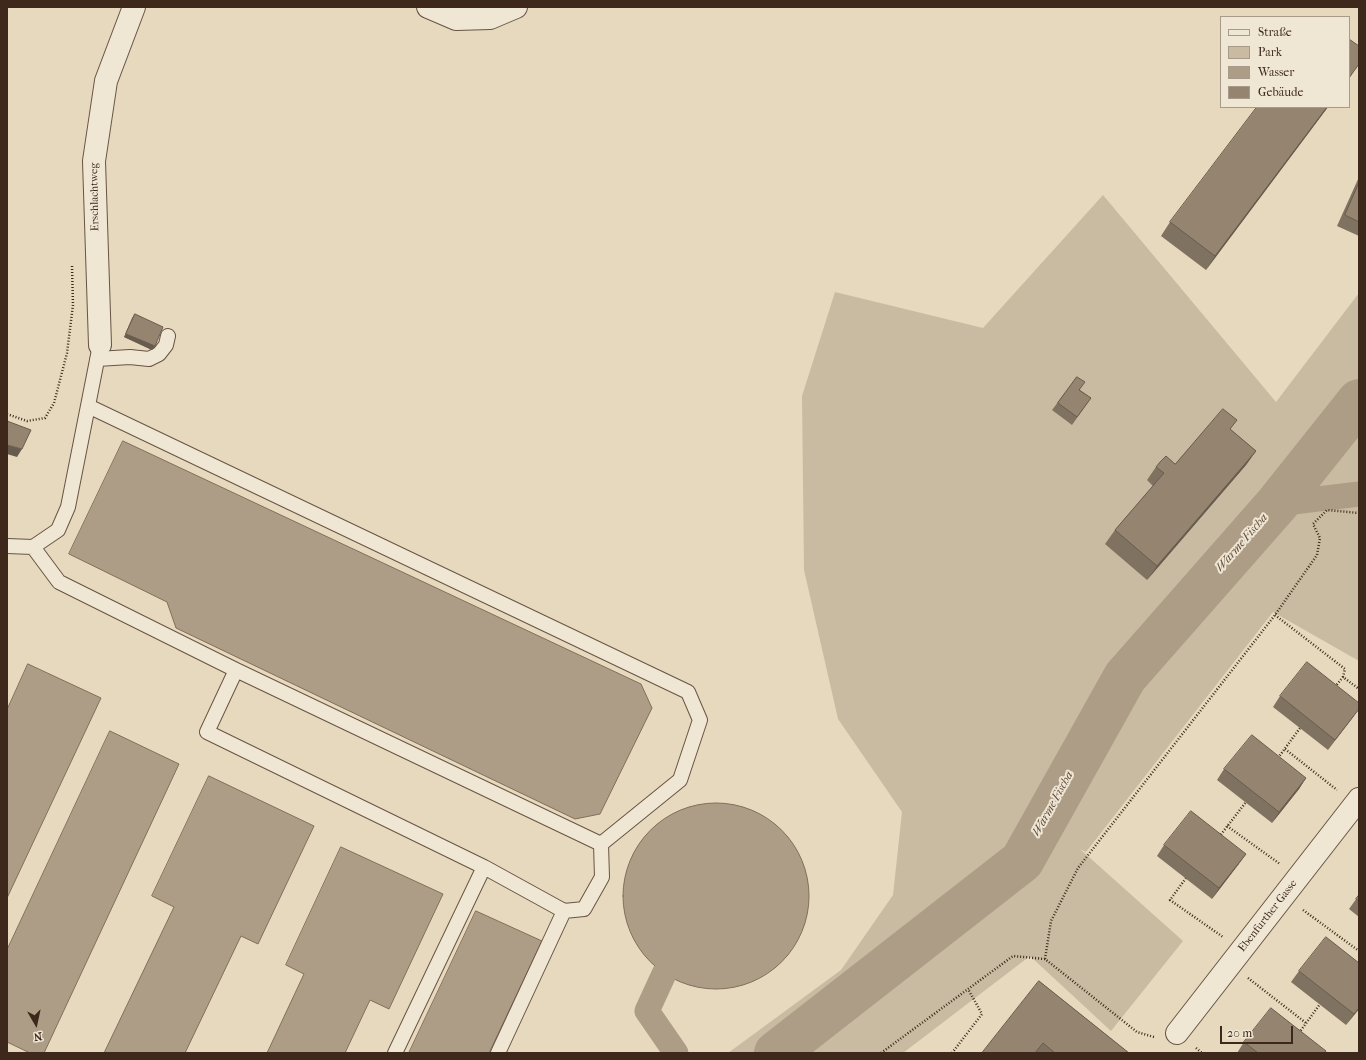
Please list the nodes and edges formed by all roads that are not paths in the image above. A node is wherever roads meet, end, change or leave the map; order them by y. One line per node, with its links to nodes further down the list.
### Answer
1 (134, 7): 5 (street, Erschlachtweg)
2 (428, 7): 3 (street)
3 (516, 7)
4 (168, 336): 5 (lane)
5 (99, 352): 6 (lane)
6 (88, 406): 8 (lane); 11 (lane)
7 (7, 546): 8 (lane)
8 (33, 547): 9 (lane)
9 (236, 670): 11 (lane); 12 (lane)
10 (1357, 802): 14 (street, Ebenfurther Gasse)
11 (601, 844): 13 (lane)
12 (484, 867): 13 (lane); 15 (lane)
13 (564, 911): 16 (lane)
14 (1177, 1033)
15 (395, 1053)
16 (498, 1053)

